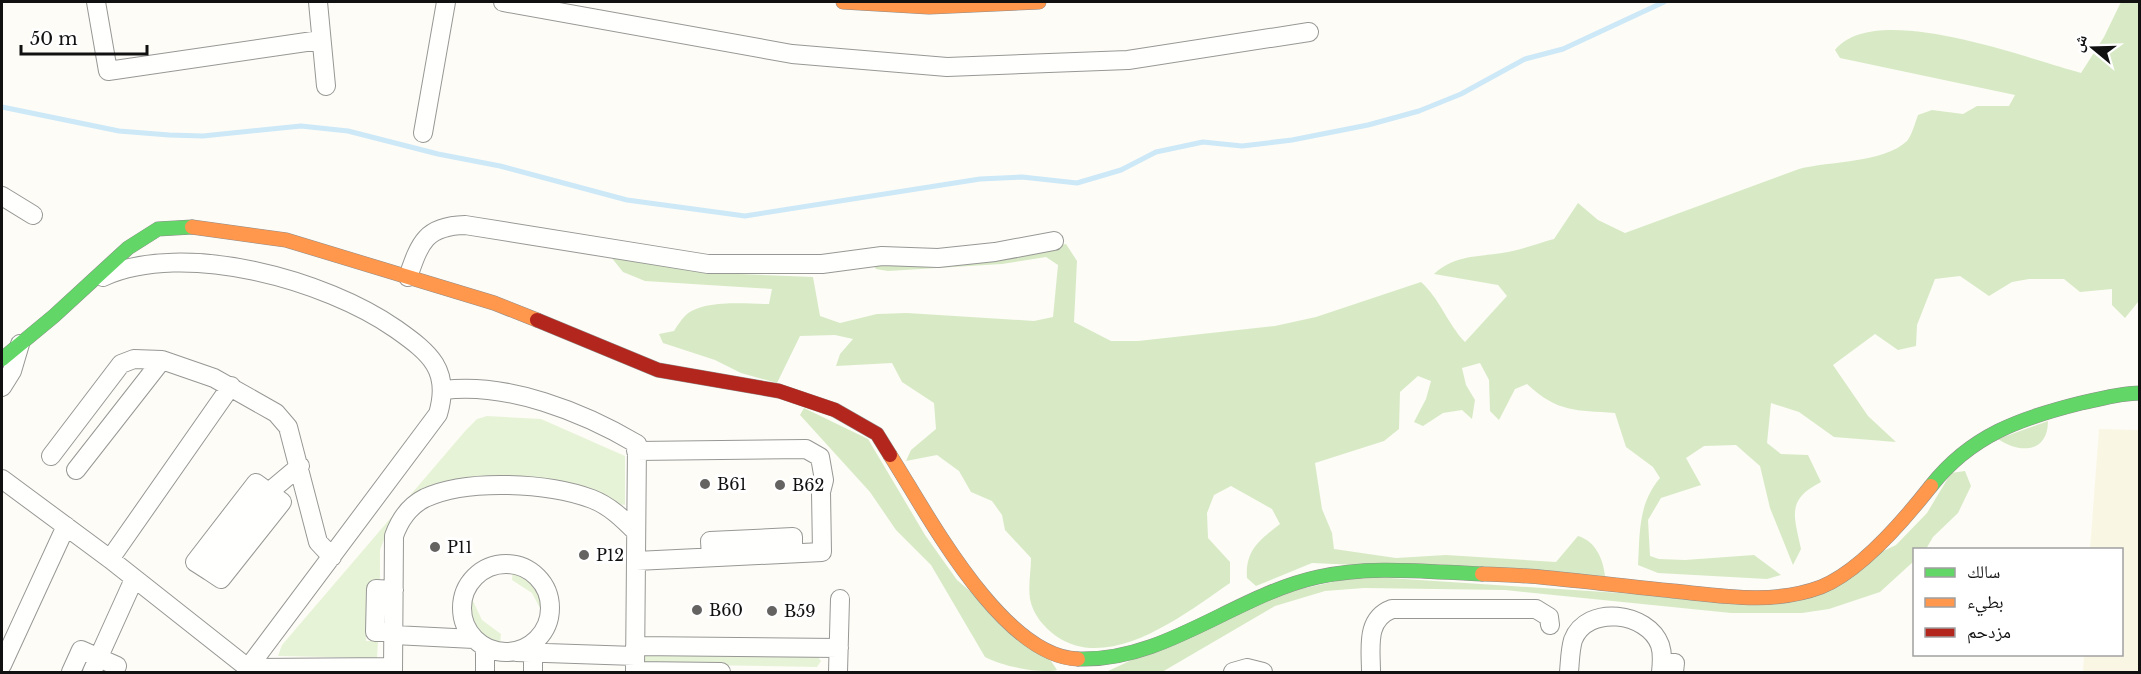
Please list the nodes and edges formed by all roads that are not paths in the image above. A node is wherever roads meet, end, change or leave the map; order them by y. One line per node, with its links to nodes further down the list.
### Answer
1 (96, 2): 8 (street)
2 (318, 2): 8 (street)
3 (446, 2): 10 (street)
4 (503, 2): 7 (street)
5 (843, 2): 6 (street)
6 (1039, 2)
7 (1309, 32)
8 (320, 39): 9 (street)
9 (326, 86)
10 (423, 133)
11 (2, 196): 12 (street)
12 (33, 215)
13 (1054, 241): 14 (street)
14 (408, 277): 15 (street); 22 (street)
15 (92, 282): 16 (street); 21 (street)
16 (20, 344): 17 (street); 20 (street)
17 (2, 358)
18 (162, 360): 19 (street); 24 (street); 26 (street)
19 (231, 386): 25 (street); 32 (street)
20 (2, 387)
21 (444, 390): 23 (street); 31 (street)
22 (2139, 393)
23 (636, 451): 30 (street); 33 (street)
24 (51, 456)
25 (300, 466): 28 (street); 31 (street)
26 (76, 470)
27 (2, 478): 29 (street)
28 (269, 492): 28 (street)
29 (66, 526): 32 (street); 45 (street)
30 (636, 532): 33 (street); 38 (street)
31 (332, 557): 48 (street)
32 (110, 559): 34 (street)
33 (636, 561): 44 (street)
34 (134, 579): 46 (street); 48 (street)
35 (840, 599): 41 (street)
36 (462, 615): 39 (street); 40 (street); 42 (street)
37 (1550, 625): 58 (street)
38 (394, 634): 39 (street); 49 (street)
39 (435, 637): 40 (street)
40 (480, 643): 42 (street); 52 (street)
41 (839, 648): 44 (street); 55 (street)
42 (511, 652): 43 (street)
43 (533, 653): 44 (street); 53 (street)
44 (635, 661): 54 (street)
45 (2, 665)
46 (96, 665): 50 (street); 51 (street)
47 (1665, 669): 59 (street)
48 (247, 670): 49 (street)
49 (393, 670)
50 (71, 672)
51 (114, 672)
52 (485, 672)
53 (533, 672)
54 (721, 672)
55 (838, 672)
56 (1233, 672): 57 (street)
57 (1263, 672)
58 (1371, 672)
59 (1569, 672)

